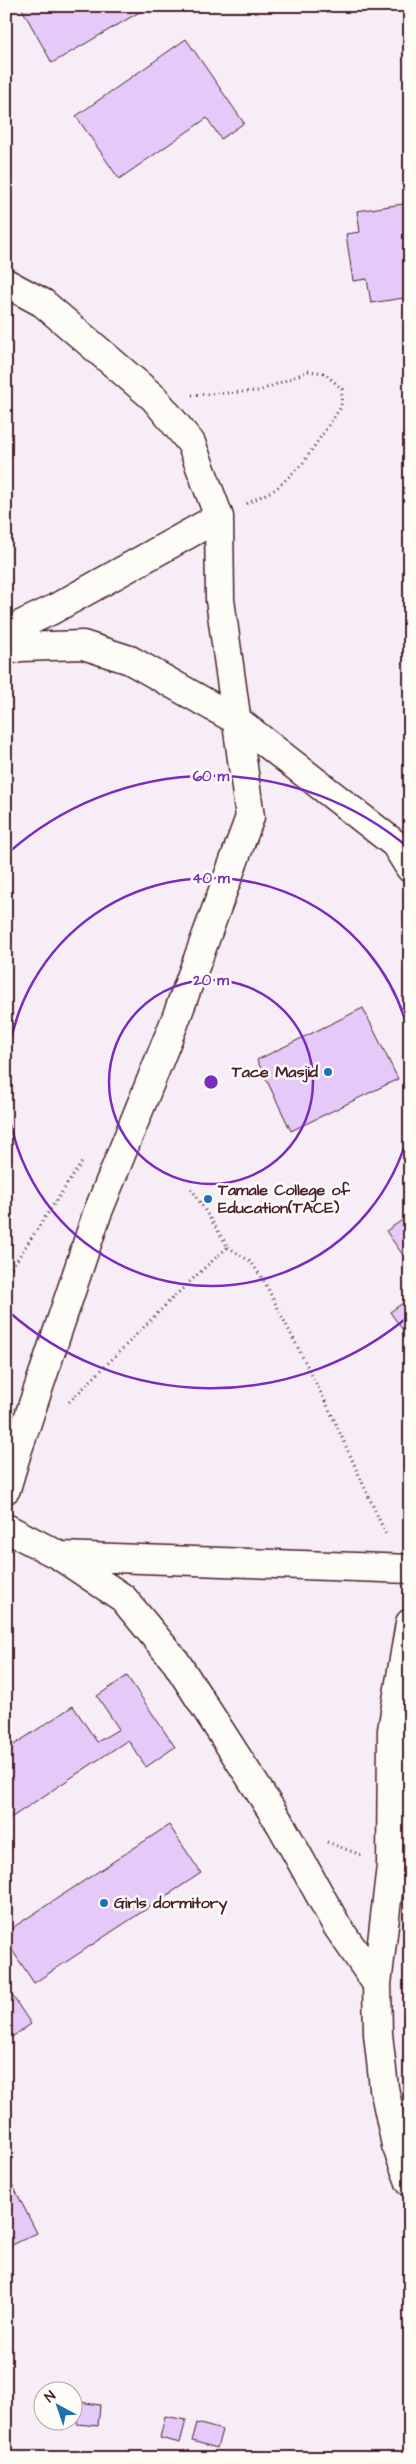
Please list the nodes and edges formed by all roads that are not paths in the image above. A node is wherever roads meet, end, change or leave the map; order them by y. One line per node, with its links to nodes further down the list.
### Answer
1 (6, 283): 2 (lane)
2 (220, 517): 3 (lane); 5 (lane)
3 (6, 632)
4 (6, 650): 5 (lane)
5 (238, 721): 6 (lane); 7 (lane)
6 (410, 868)
7 (6, 1490)
8 (6, 1528): 9 (lane)
9 (60, 1556): 10 (lane); 12 (lane)
10 (406, 1569)
11 (410, 1623): 12 (lane)
12 (378, 1984): 13 (lane)
13 (410, 2182)

